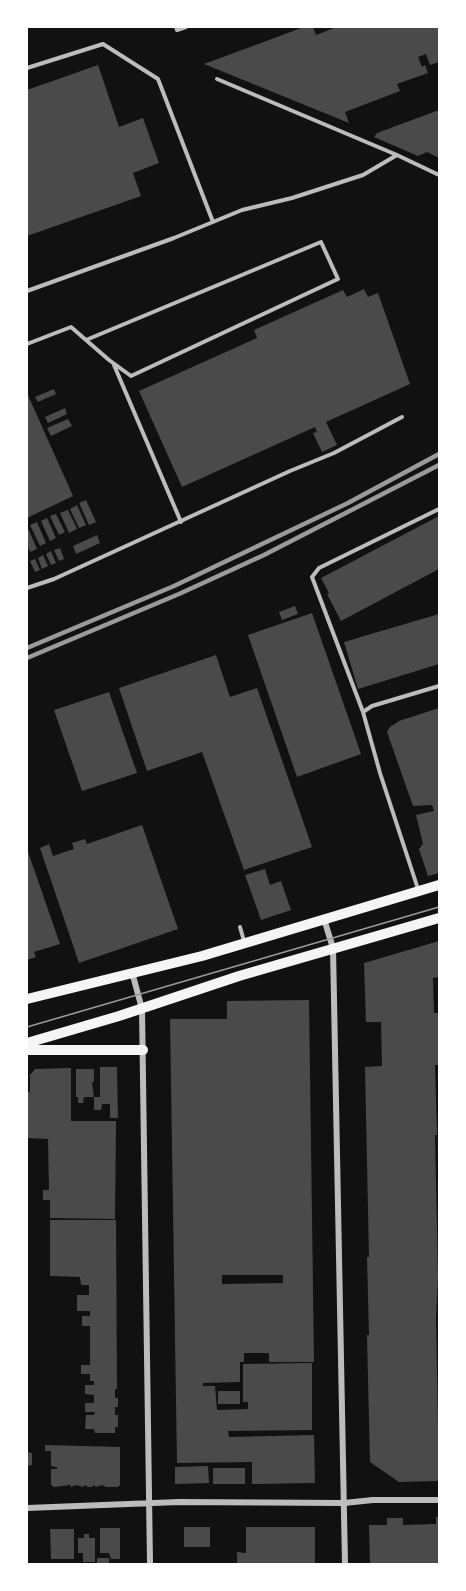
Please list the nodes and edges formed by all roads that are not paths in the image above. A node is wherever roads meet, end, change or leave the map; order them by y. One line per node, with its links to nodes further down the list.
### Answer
1 (176, 27): 2 (lane)
2 (186, 27)
3 (27, 68): 7 (lane)
4 (217, 79): 5 (lane)
5 (397, 155): 6 (lane); 7 (lane)
6 (439, 176)
7 (213, 222): 8 (lane)
8 (27, 291)
9 (86, 340): 10 (lane); 11 (lane); 11 (lane)
10 (27, 344)
11 (114, 364): 14 (lane)
12 (402, 417): 14 (lane)
13 (439, 509): 17 (lane)
14 (181, 522): 15 (lane)
15 (27, 588)
16 (439, 686): 17 (lane)
17 (363, 712): 19 (lane)
18 (439, 885): 19 (main road)
19 (419, 891): 21 (main road)
20 (439, 918): 24 (main road)
21 (324, 919): 23 (main road); 24 (street)
22 (240, 927): 23 (lane)
23 (245, 942): 25 (main road)
24 (333, 948): 27 (main road); 32 (street)
25 (132, 972): 26 (main road); 27 (street)
26 (27, 999)
27 (142, 1009): 28 (main road); 30 (street)
28 (27, 1043)
29 (27, 1050): 30 (main road)
30 (143, 1050): 33 (street)
31 (439, 1500): 32 (street)
32 (344, 1503): 33 (street); 36 (street)
33 (149, 1504): 34 (street); 35 (street)
34 (27, 1508)
35 (150, 1564)
36 (345, 1564)

